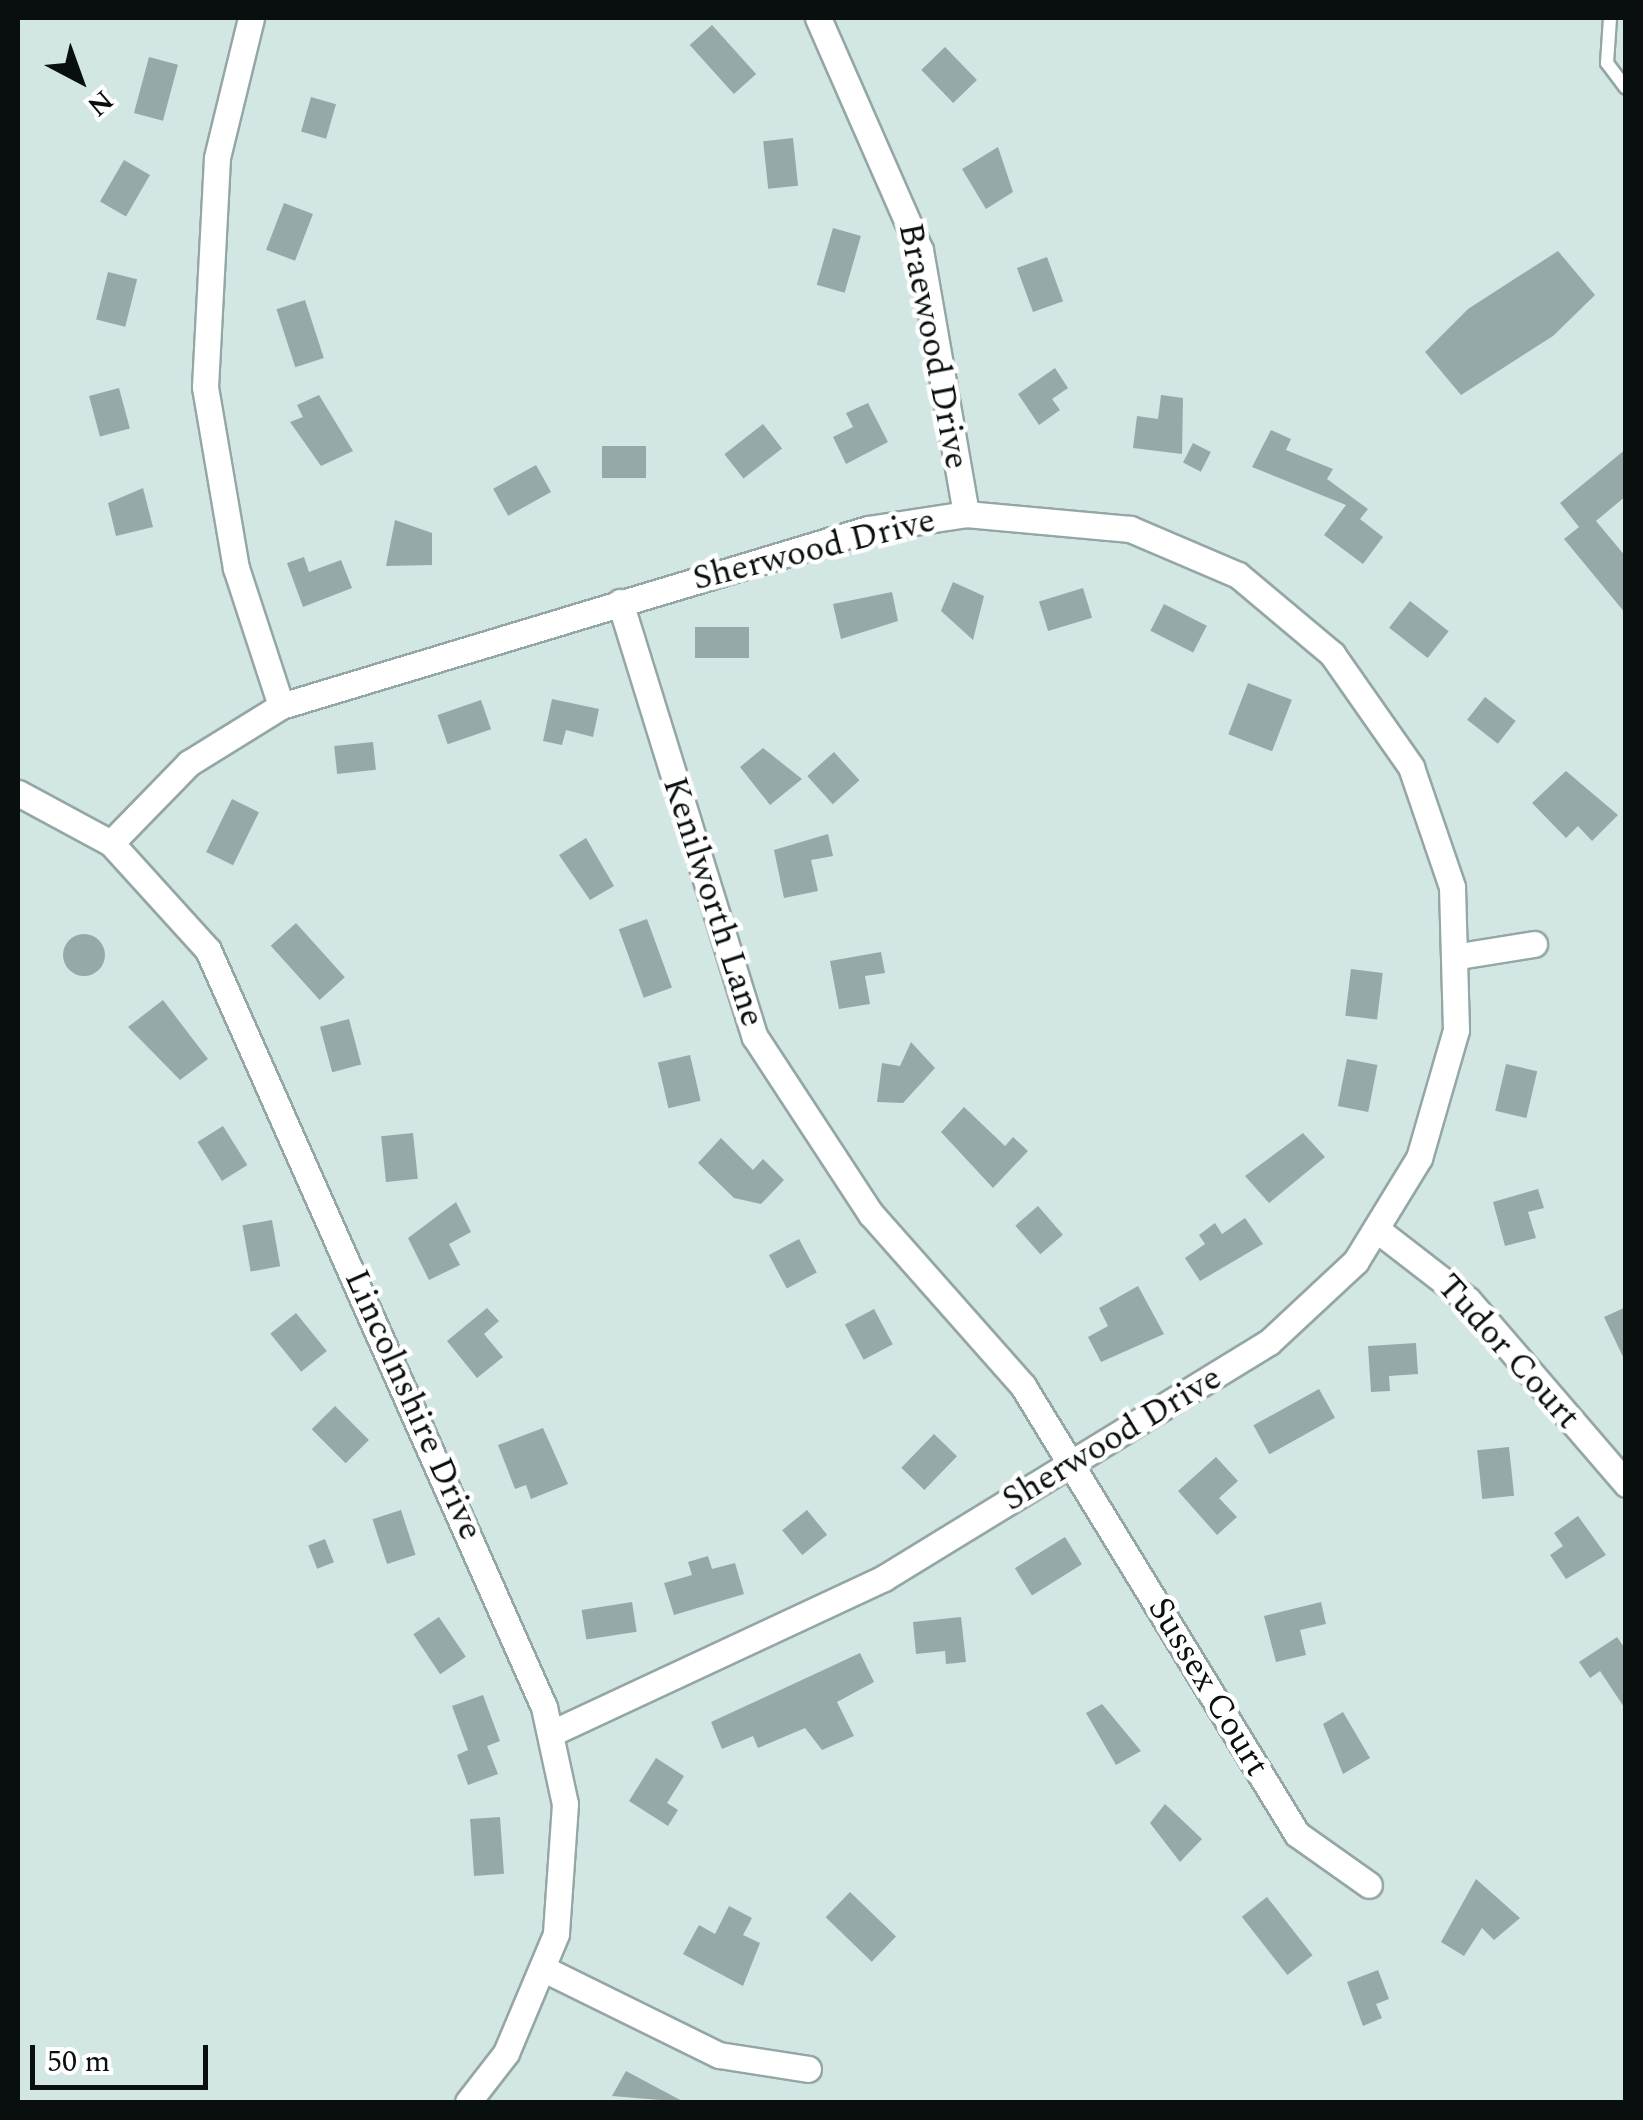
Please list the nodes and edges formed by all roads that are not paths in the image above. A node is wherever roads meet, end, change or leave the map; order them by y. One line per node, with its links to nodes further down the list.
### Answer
1 (251, 18): 7 (street)
2 (818, 18): 5 (street, Braewood Drive)
3 (1610, 18): 4 (lane)
4 (1626, 88)
5 (966, 514): 6 (street, Sherwood Drive); 11 (street, Sherwood Drive)
6 (620, 602): 7 (street, Sherwood Drive); 13 (street, Kenilworth Lane)
7 (281, 706): 9 (street, Sherwood Drive)
8 (18, 792): 9 (street, Lincolnshire Drive)
9 (110, 844): 15 (street, Lincolnshire Drive)
10 (1534, 944): 11 (street)
11 (1459, 956): 12 (street, Sherwood Drive)
12 (1380, 1232): 13 (street, Sherwood Drive); 14 (street, Tudor Court)
13 (1073, 1464): 15 (street, Sherwood Drive); 16 (street, Sussex Court)
14 (1626, 1484)
15 (552, 1733): 17 (street, Lincolnshire Drive)
16 (1369, 1885)
17 (544, 1969): 18 (street); 19 (street, Lincolnshire Drive)
18 (808, 2069)
19 (468, 2102)

